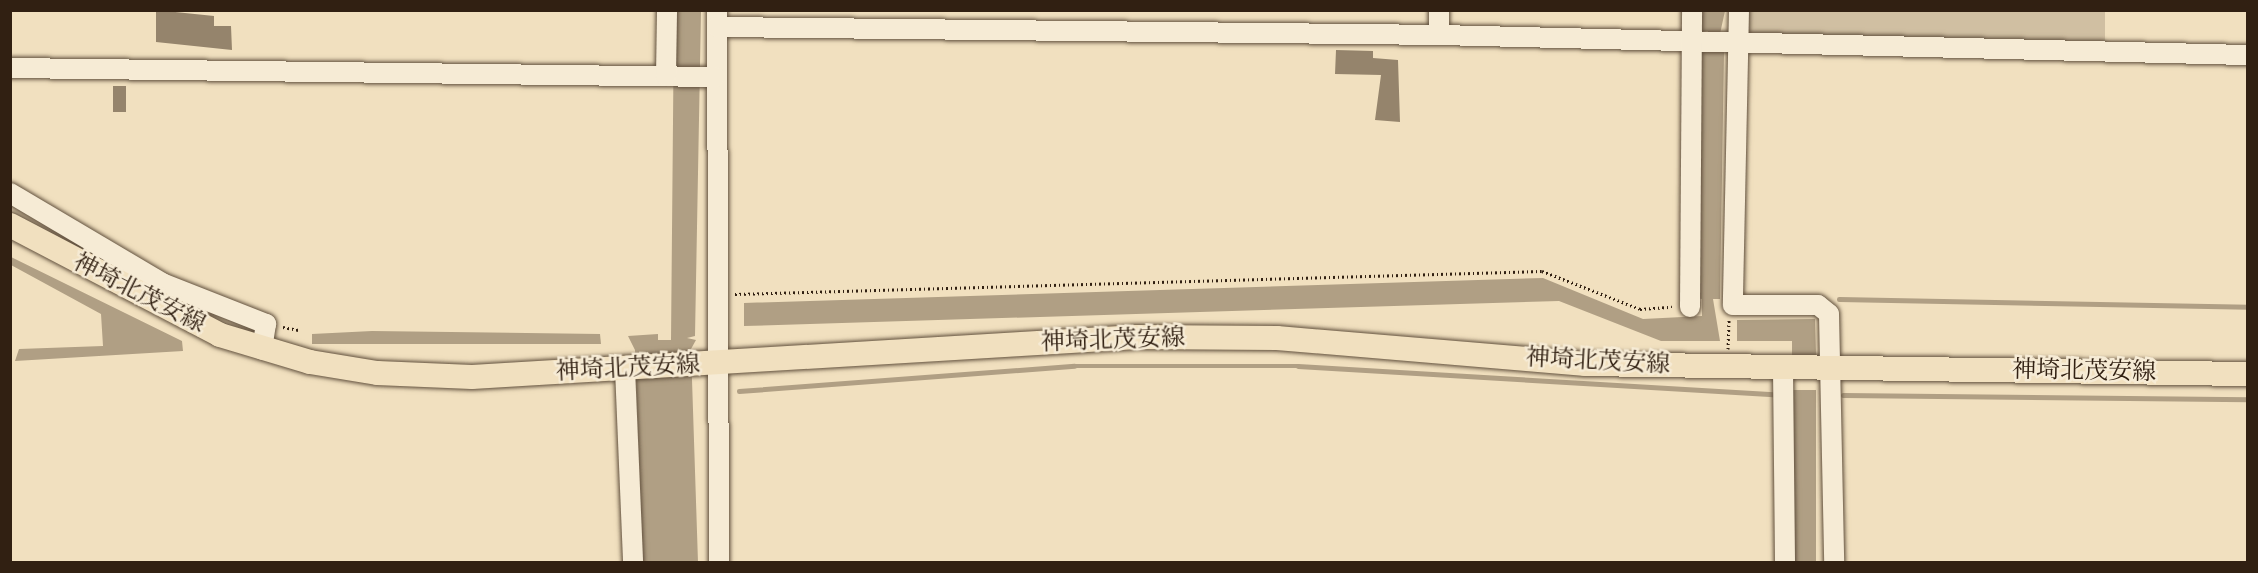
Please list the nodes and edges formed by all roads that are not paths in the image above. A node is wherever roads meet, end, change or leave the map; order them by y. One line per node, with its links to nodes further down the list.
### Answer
1 (668, 10): 11 (street)
2 (1439, 10): 6 (street)
3 (1692, 10): 7 (street)
4 (1739, 10): 8 (street)
5 (717, 19): 6 (street); 12 (street)
6 (1439, 35): 7 (street)
7 (1705, 42): 8 (street); 15 (street)
8 (1739, 43): 9 (street); 20 (street)
9 (2247, 55)
10 (10, 68): 11 (street)
11 (680, 76): 12 (street)
12 (715, 77): 17 (street)
13 (10, 193): 16 (street)
14 (10, 225): 16 (main road, 神埼北茂安線)
15 (1690, 307)
16 (262, 350): 18 (main road, 神埼北茂安線)
17 (707, 365): 18 (main road, 神埼北茂安線); 19 (main road, 神埼北茂安線); 23 (street)
18 (625, 369): 22 (street)
19 (1783, 369): 20 (main road, 神埼北茂安線); 24 (street)
20 (1831, 369): 21 (main road, 神埼北茂安線); 25 (street)
21 (2247, 374)
22 (633, 562)
23 (719, 562)
24 (1785, 562)
25 (1834, 562)

